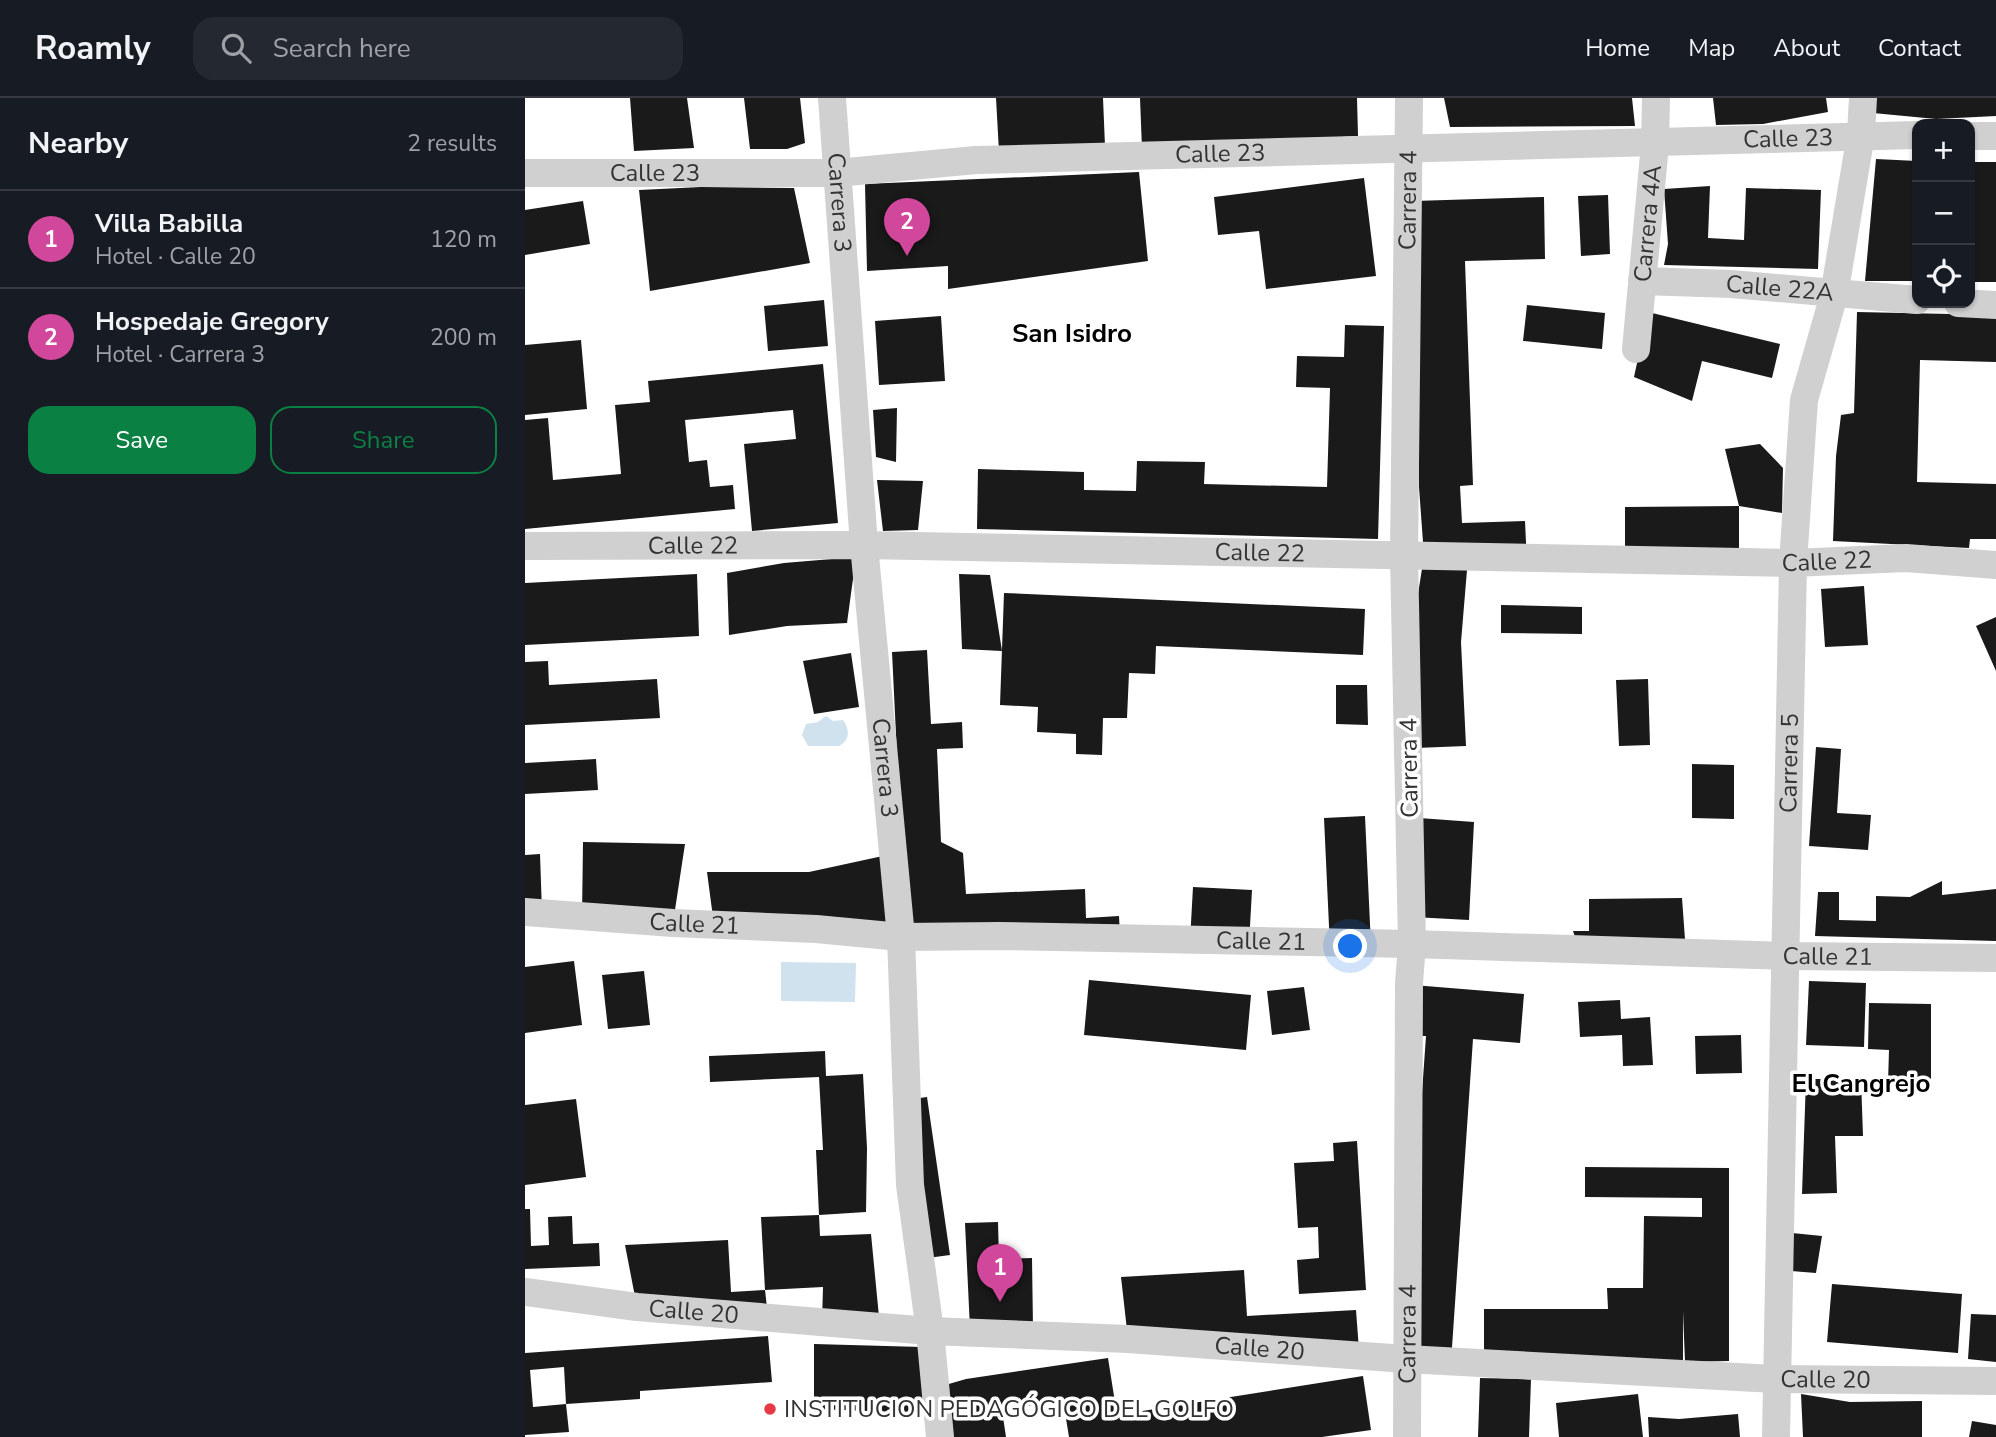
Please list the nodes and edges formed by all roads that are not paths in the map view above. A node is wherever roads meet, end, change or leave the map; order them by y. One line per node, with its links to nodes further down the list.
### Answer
1 (832, 98): 12 (street, Carrera 3)
2 (1409, 98): 10 (street, Carrera 4)
3 (1656, 98): 9 (street, Carrera 4A)
4 (1863, 98): 5 (street, Carrera 5)
5 (1861, 134): 6 (street, Calle 23); 9 (street, Calle 23); 14 (street, Carrera 5)
6 (1912, 135)
7 (1975, 136): 8 (street)
8 (1996, 136)
9 (1655, 144): 10 (street, Calle 23); 13 (street, Carrera 4A)
10 (1408, 148): 12 (street, Calle 23); 21 (street, Carrera 4)
11 (525, 173): 12 (street, Calle 23)
12 (836, 173): 19 (street, Carrera 3)
13 (1642, 281): 14 (street, Calle 22A); 18 (street, Carrera 4A)
14 (1834, 295): 15 (street, Calle 22A); 22 (street, Carrera 5)
15 (1912, 300)
16 (1975, 304): 17 (street)
17 (1996, 305)
18 (1636, 349)
19 (864, 545): 20 (street, Calle 22); 21 (street, Calle 22); 25 (street, Carrera 3)
20 (525, 546)
21 (1404, 556): 22 (street, Calle 22); 26 (street, Carrera 4)
22 (1793, 563): 23 (street, Calle 22); 27 (street, Carrera 5)
23 (1996, 565)
24 (525, 912): 25 (street, Calle 21)
25 (901, 937): 26 (street, Calle 21); 30 (street, Carrera 3)
26 (1412, 944): 27 (street, Calle 21); 31 (street, Carrera 4)
27 (1785, 956): 28 (street, Calle 21); 32 (street, Carrera 5)
28 (1996, 958)
29 (525, 1292): 30 (street, Calle 20)
30 (930, 1331): 31 (street, Calle 20); 34 (street, Carrera 3)
31 (1406, 1359): 32 (street, Calle 20); 35 (street, Carrera 4)
32 (1775, 1379): 33 (street, Calle 20); 36 (street, Carrera 5)
33 (1996, 1381)
34 (940, 1437)
35 (1407, 1437)
36 (1776, 1437)

